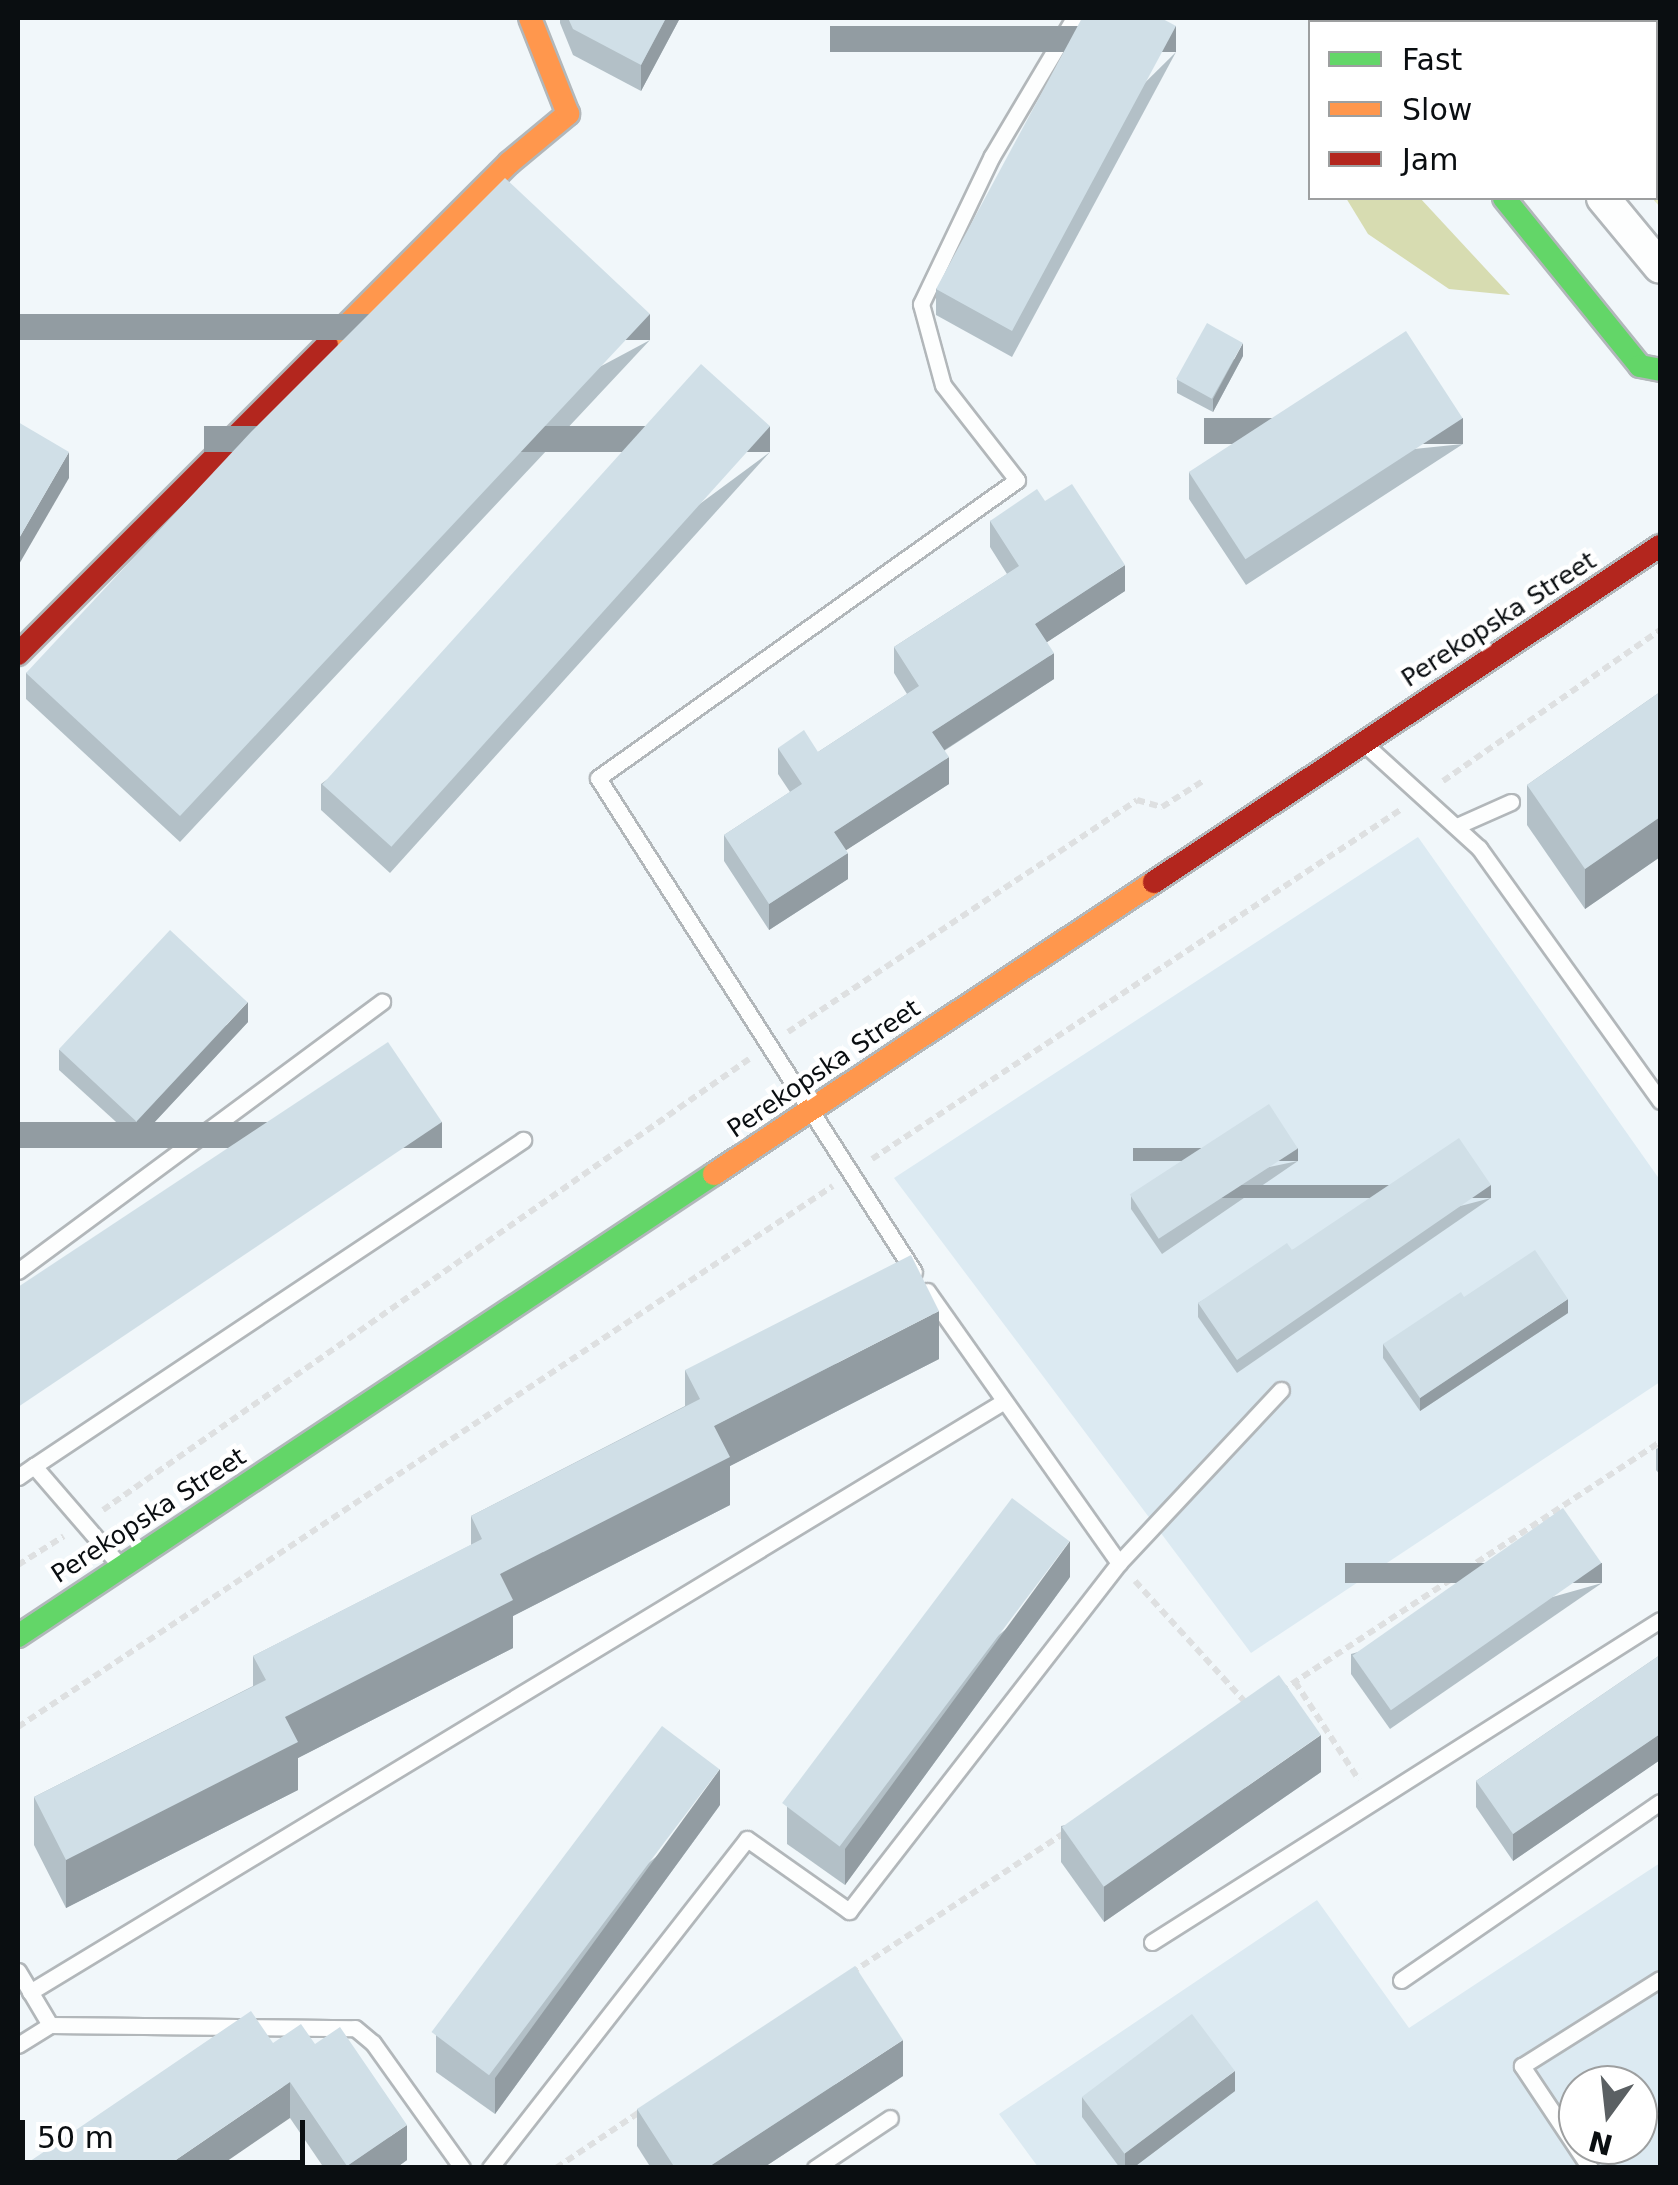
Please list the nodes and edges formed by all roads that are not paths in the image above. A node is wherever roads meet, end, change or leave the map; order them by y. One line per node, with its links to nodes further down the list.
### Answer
1 (530, 18): 8 (main road)
2 (1074, 18): 14 (lane)
3 (1506, 200): 6 (main road)
4 (1605, 200): 5 (street)
5 (1660, 267)
6 (1660, 370)
7 (1660, 546): 9 (main road, Perekopska Street)
8 (18, 654)
9 (1362, 742): 11 (lane); 14 (main road, Perekopska Street)
10 (1511, 802): 11 (lane)
11 (1459, 825): 13 (lane)
12 (382, 1002): 16 (lane)
13 (1660, 1102)
14 (811, 1112): 18 (lane); 22 (main road, Perekopska Street)
15 (523, 1140): 19 (lane)
16 (18, 1271)
17 (1281, 1390): 21 (lane)
18 (1001, 1403): 21 (lane); 30 (lane)
19 (34, 1466): 20 (lane); 22 (lane)
20 (18, 1477)
21 (1118, 1563): 35 (lane)
22 (122, 1568): 24 (main road, Perekopska Street)
23 (1660, 1620): 26 (lane)
24 (18, 1636)
25 (1660, 1802): 28 (lane)
26 (1152, 1942)
27 (18, 1971): 30 (lane)
28 (1401, 1980)
29 (1660, 1980): 37 (lane)
30 (30, 1992): 31 (lane)
31 (50, 2025): 32 (lane); 34 (lane)
32 (18, 2046)
33 (890, 2118): 36 (lane)
34 (462, 2168)
35 (490, 2168)
36 (816, 2168)
37 (1590, 2168)

